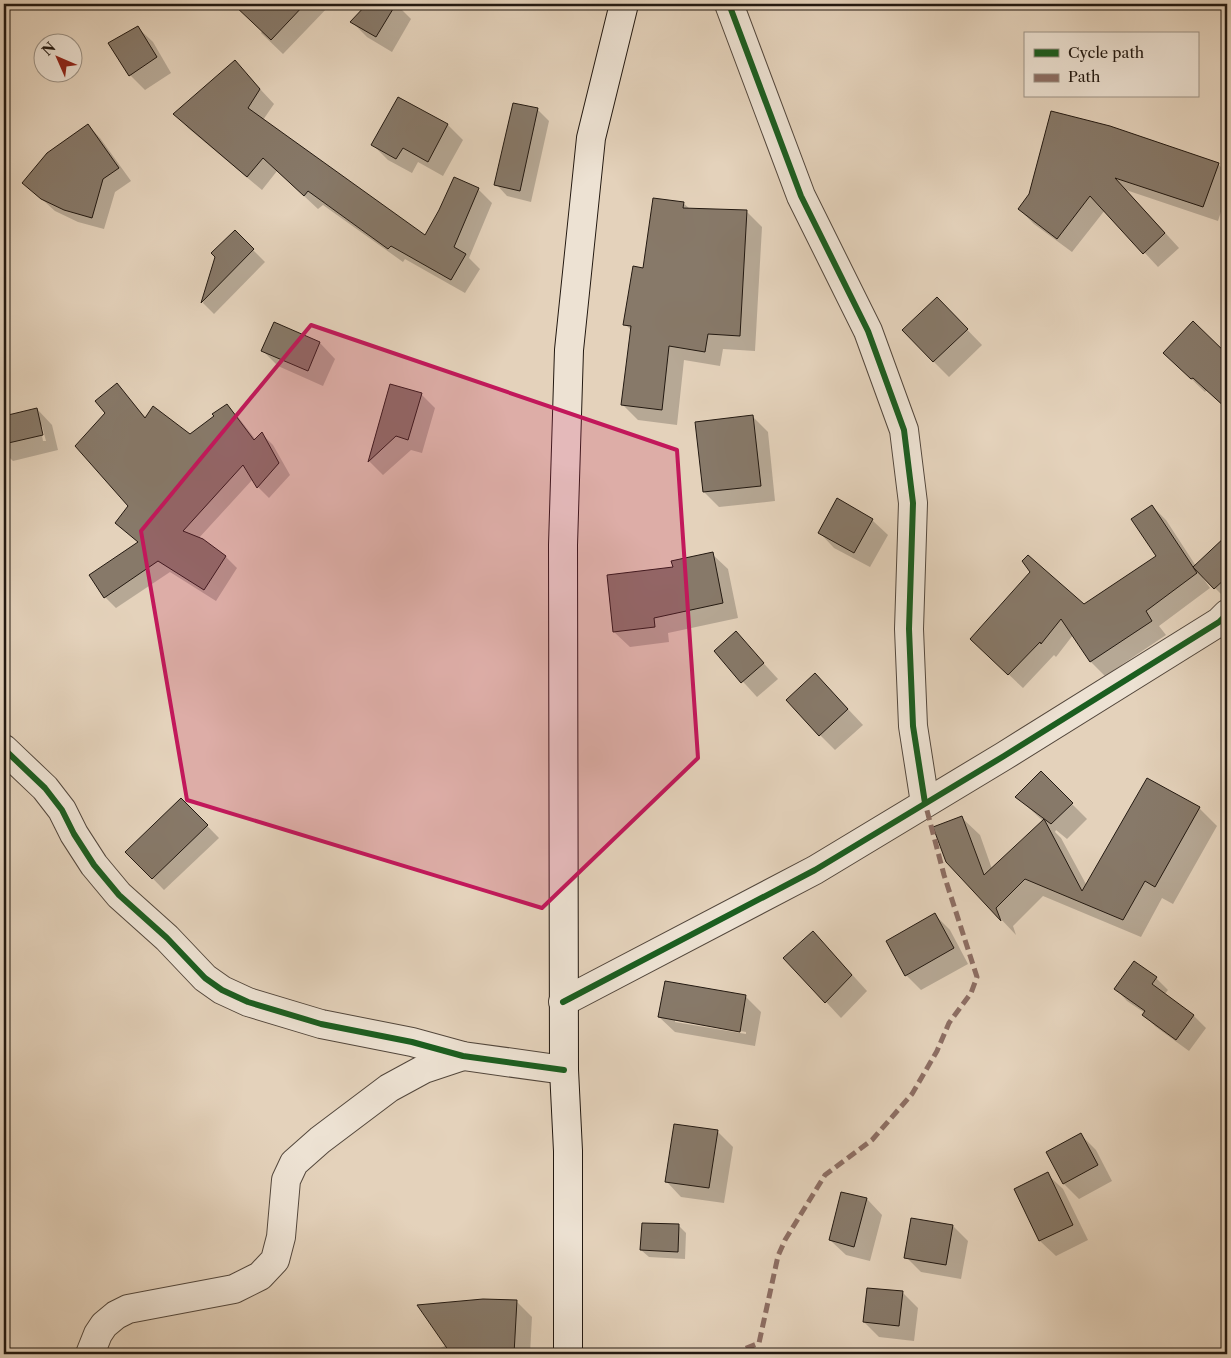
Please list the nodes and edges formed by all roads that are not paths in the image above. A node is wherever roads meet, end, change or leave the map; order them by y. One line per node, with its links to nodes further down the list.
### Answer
1 (624, 4): 6 (street)
2 (729, 4): 5 (street)
3 (1227, 614): 5 (street)
4 (4, 749): 7 (street)
5 (925, 804): 6 (street)
6 (563, 1002): 8 (street)
7 (463, 1056): 8 (street); 9 (street)
8 (564, 1070): 10 (street)
9 (90, 1354)
10 (568, 1354)

